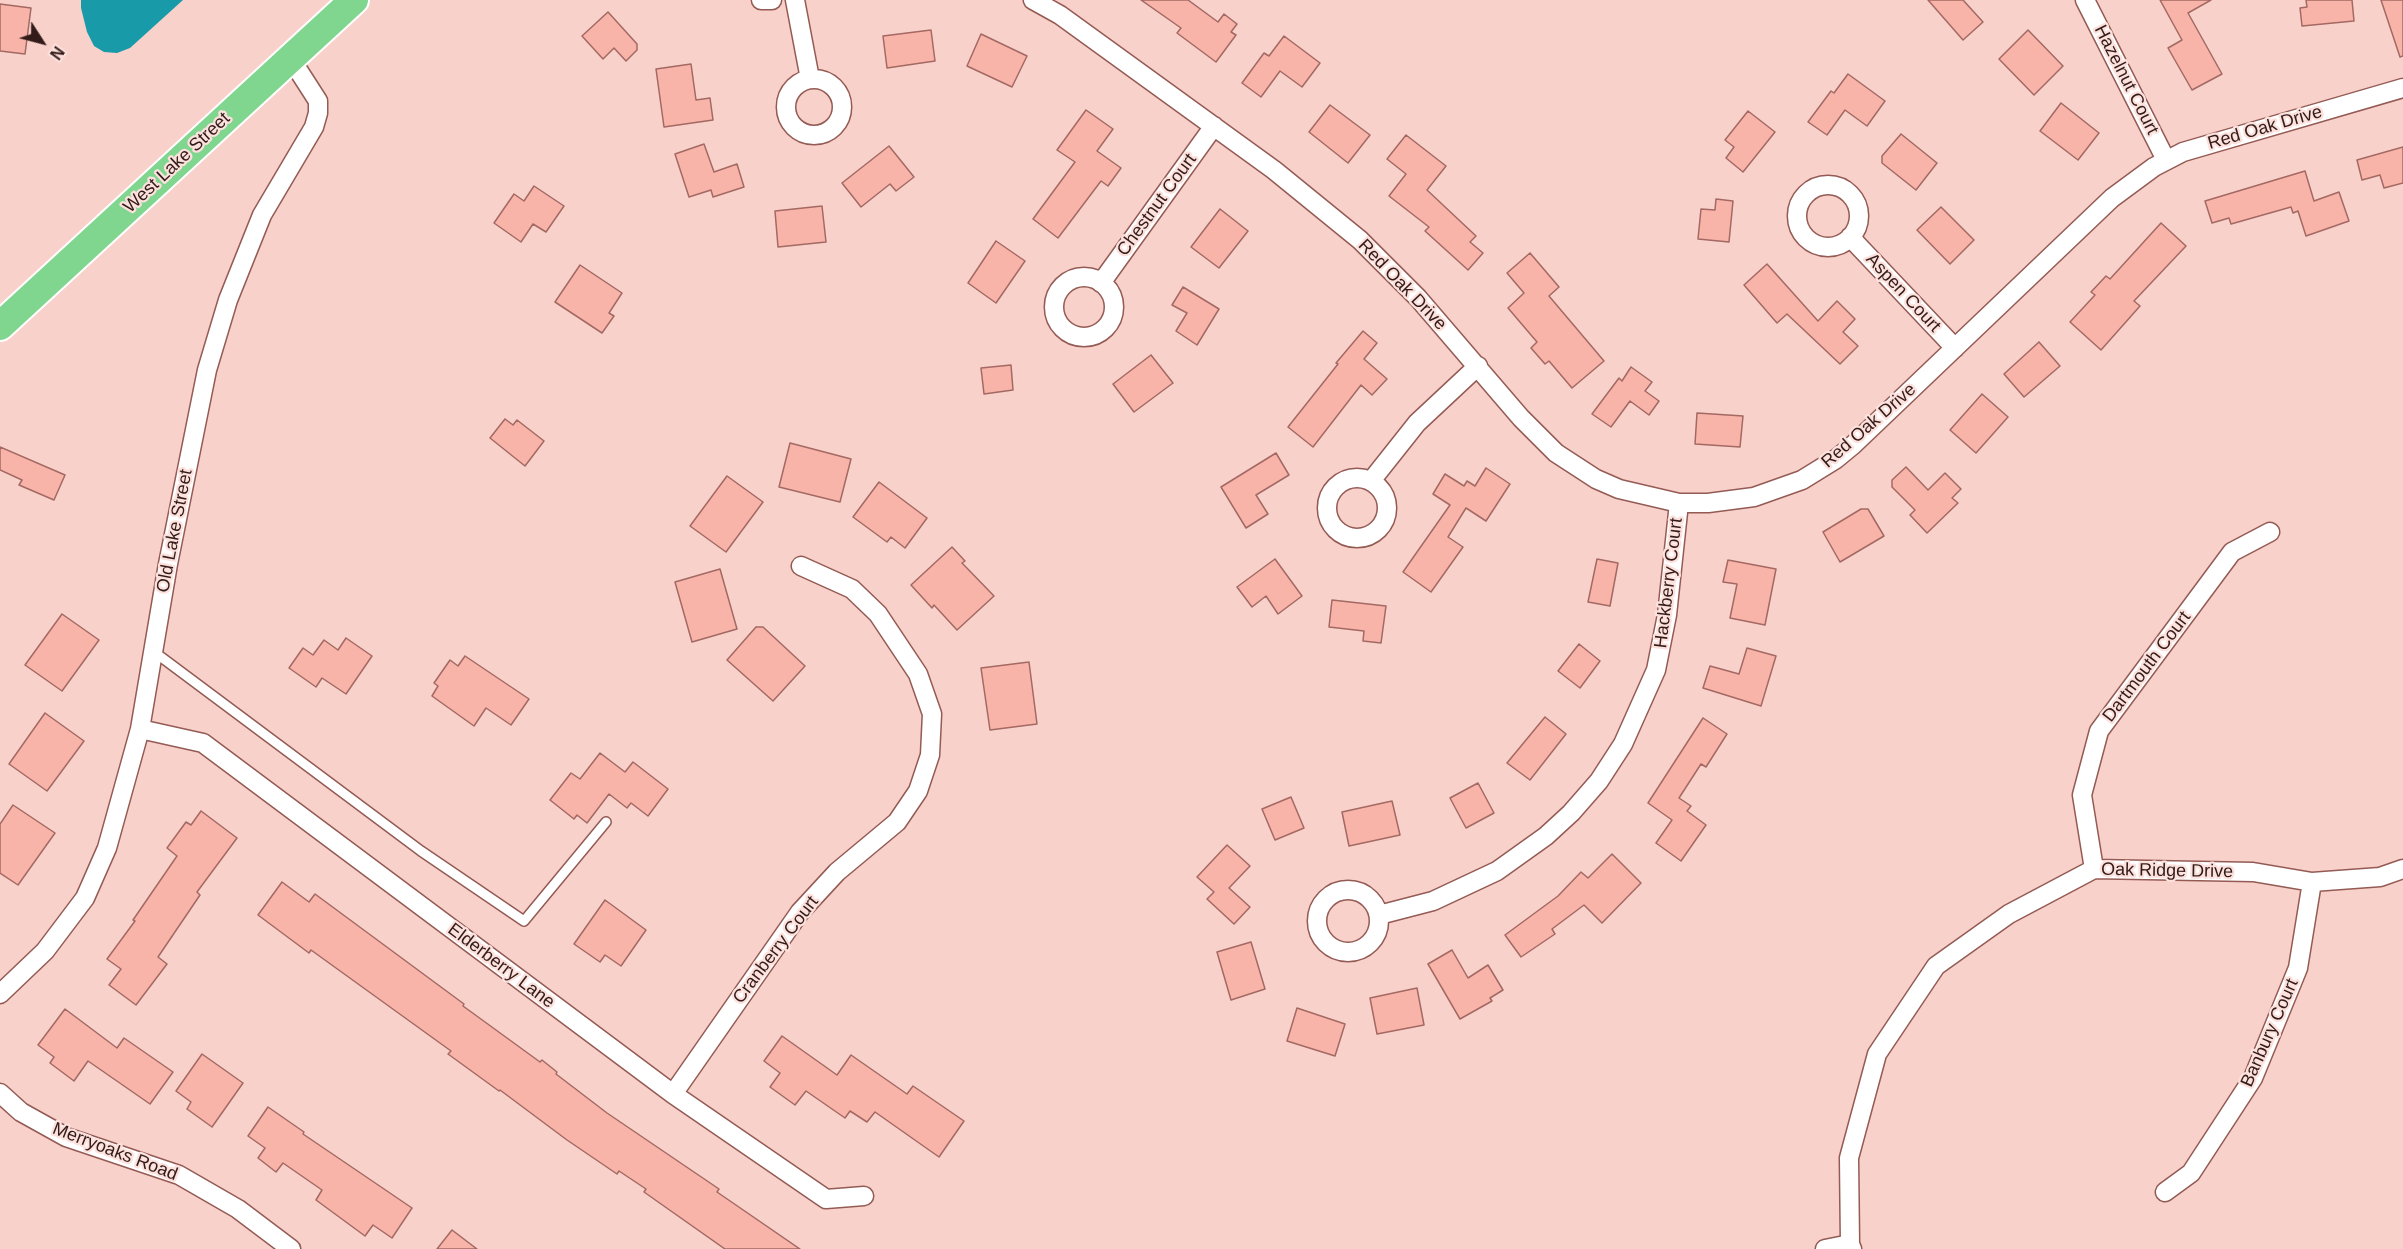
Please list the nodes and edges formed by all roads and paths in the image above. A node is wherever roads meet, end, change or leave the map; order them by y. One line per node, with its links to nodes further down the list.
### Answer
1 (354, 0): 7 (highway, West Lake Street)
2 (761, 0): 3 (street)
3 (772, 0)
4 (795, 0): 8 (street)
5 (1033, 0): 10 (street, Red Oak Drive)
6 (2085, 0): 11 (street, Hazelnut Court)
7 (291, 58): 14 (highway, West Lake Street); 21 (street, Old Lake Street)
8 (810, 79)
9 (2403, 88): 11 (street, Red Oak Drive)
10 (1214, 126): 13 (street, Chestnut Court); 16 (street, Red Oak Drive)
11 (2166, 160): 15 (street, Red Oak Drive)
12 (1851, 237): 15 (street, Aspen Court)
13 (1101, 283)
14 (0, 326)
15 (1955, 348): 18 (street, Red Oak Drive)
16 (1478, 366): 17 (street); 18 (street, Red Oak Drive)
17 (1371, 481)
18 (1679, 503): 27 (street, Hackberry Court)
19 (2270, 532): 25 (street, Dartmouth Court)
20 (801, 566): 30 (street, Cranberry Court)
21 (153, 651): 22 (street, Old Lake Street); 23 (lane)
22 (140, 729): 28 (street, Old Lake Street); 30 (street, Elderberry Lane)
23 (606, 822)
24 (2403, 868): 26 (street, Oak Ridge Drive)
25 (2094, 869): 26 (street, Oak Ridge Drive); 33 (street, Oak Ridge Drive)
26 (2312, 882): 31 (street, Banbury Court)
27 (1379, 915)
28 (0, 994)
29 (0, 1093): 34 (street, Merryoaks Road)
30 (673, 1094): 32 (street, Elderberry Lane)
31 (2165, 1192)
32 (864, 1196)
33 (1851, 1246): 35 (street)
34 (291, 1249)
35 (1825, 1249)

